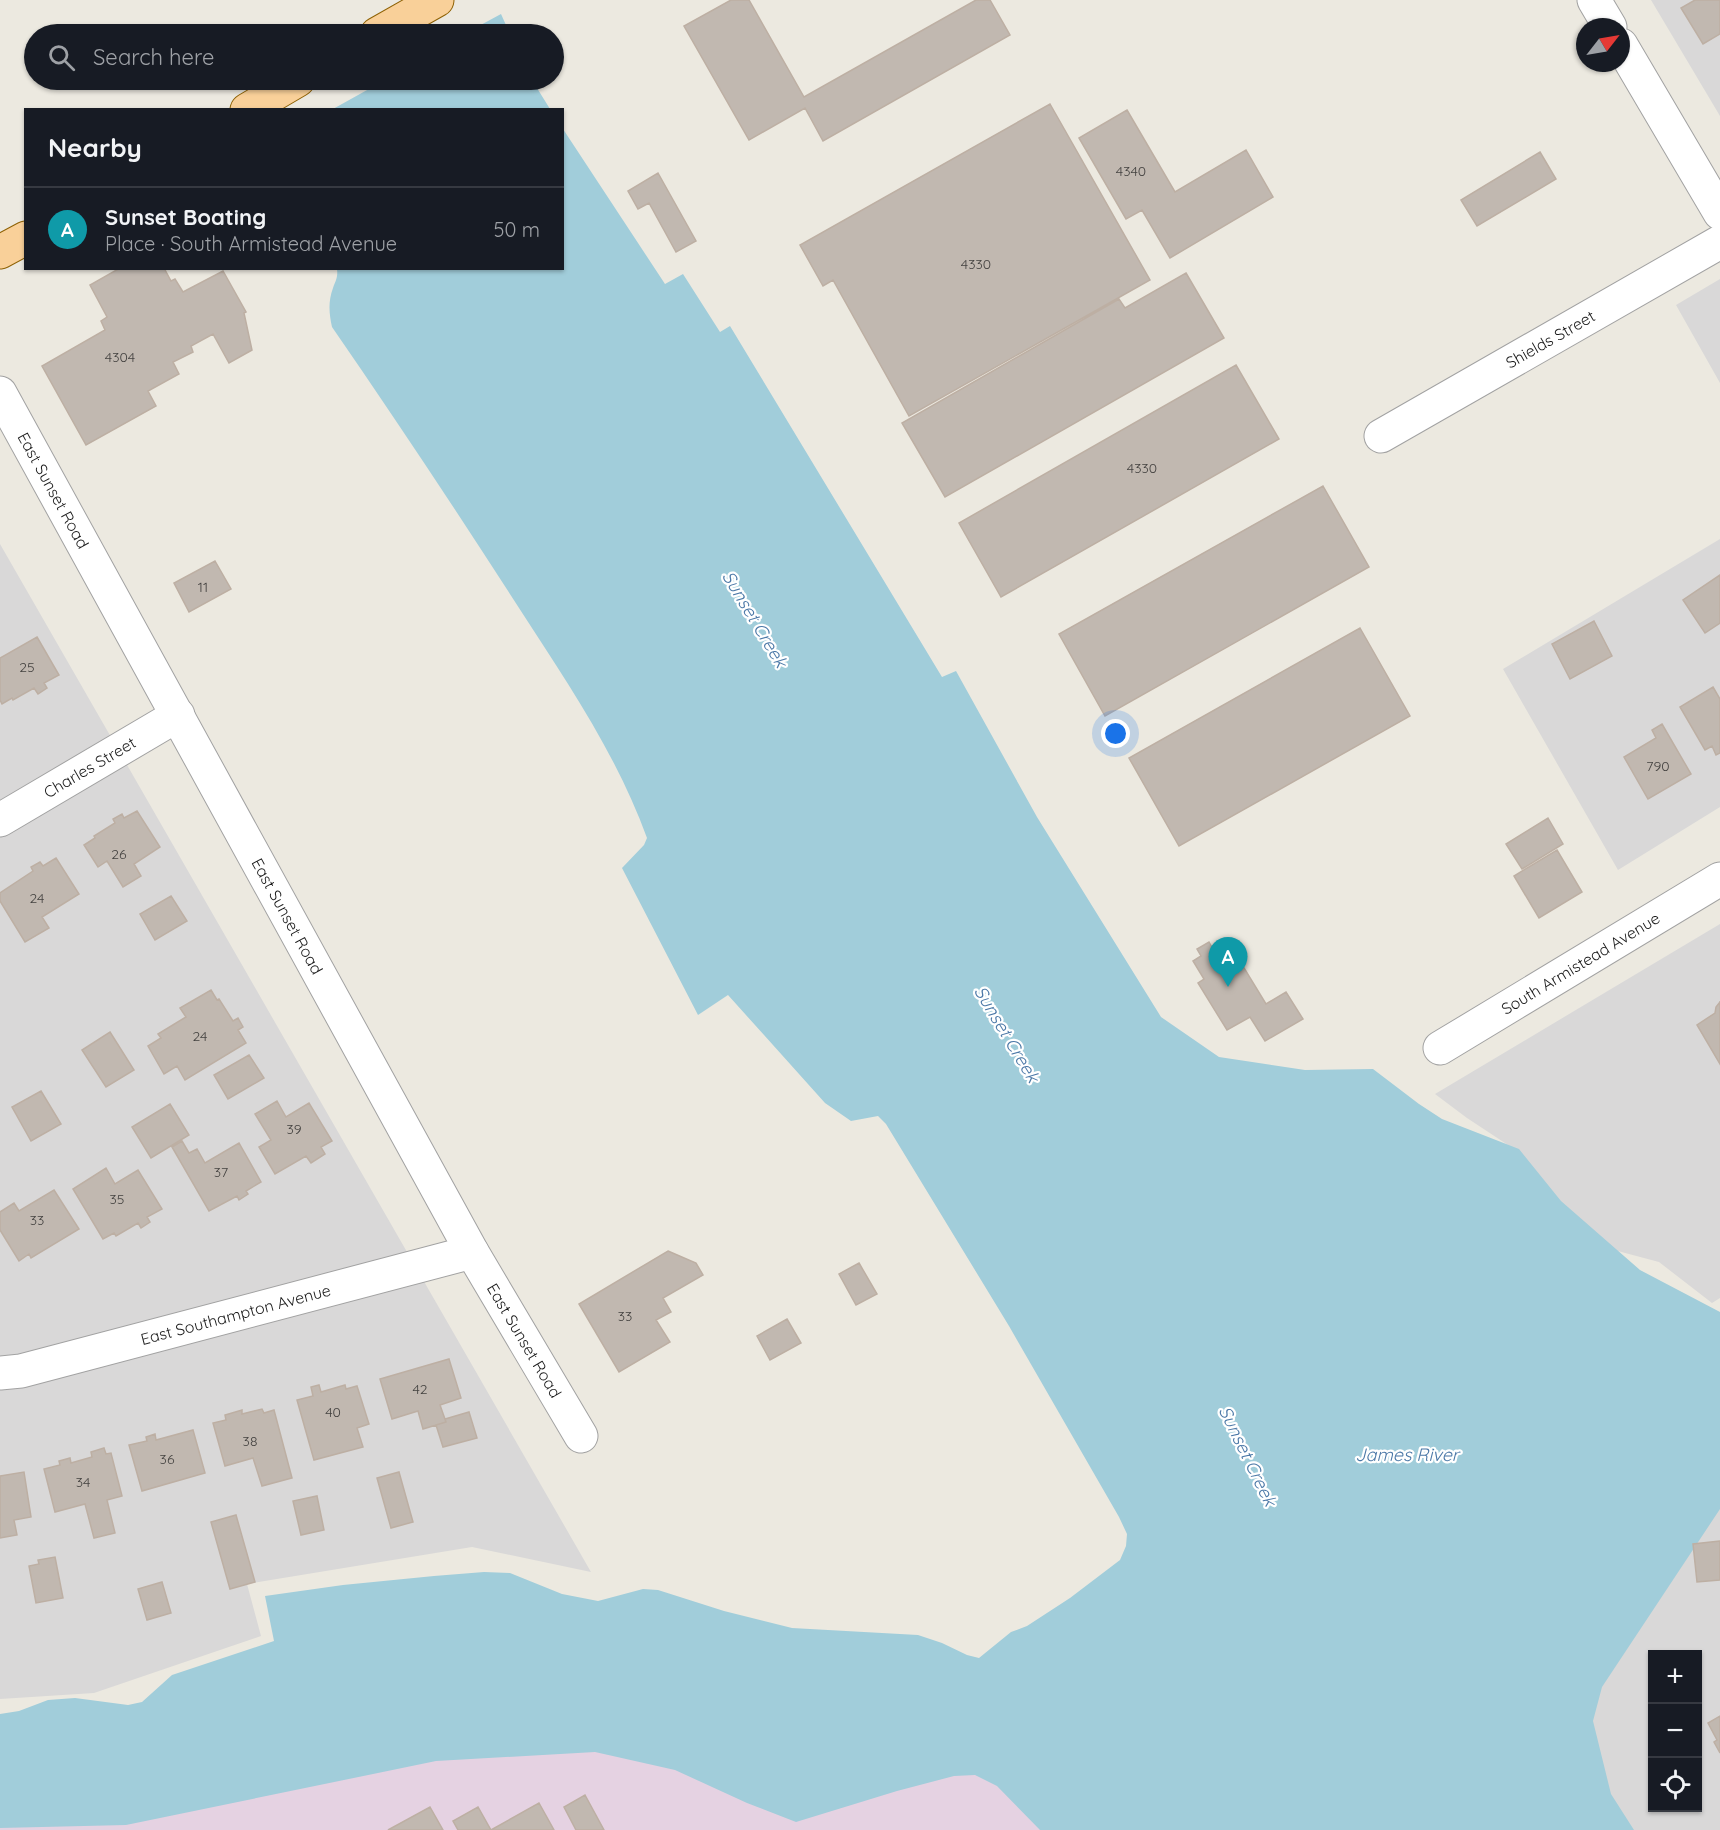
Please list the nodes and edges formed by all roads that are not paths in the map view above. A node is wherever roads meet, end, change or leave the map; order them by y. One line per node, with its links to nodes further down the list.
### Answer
1 (437, 0): 4 (main road)
2 (1594, 0): 3 (street)
3 (1605, 18)
4 (395, 24)
5 (1630, 60): 8 (street)
6 (281, 90): 7 (main road)
7 (250, 108)
8 (1720, 213)
9 (24, 239): 11 (main road)
10 (1720, 242): 13 (street, Shields Street)
11 (0, 252)
12 (0, 393): 14 (street, East Sunset Road)
13 (1381, 436)
14 (178, 715): 15 (street, Charles Street); 18 (street, East Sunset Road)
15 (0, 820)
16 (1720, 879): 17 (street, South Armistead Avenue)
17 (1440, 1048)
18 (472, 1252): 19 (street, East Southampton Avenue); 20 (street, East Sunset Road)
19 (0, 1373)
20 (581, 1436)

